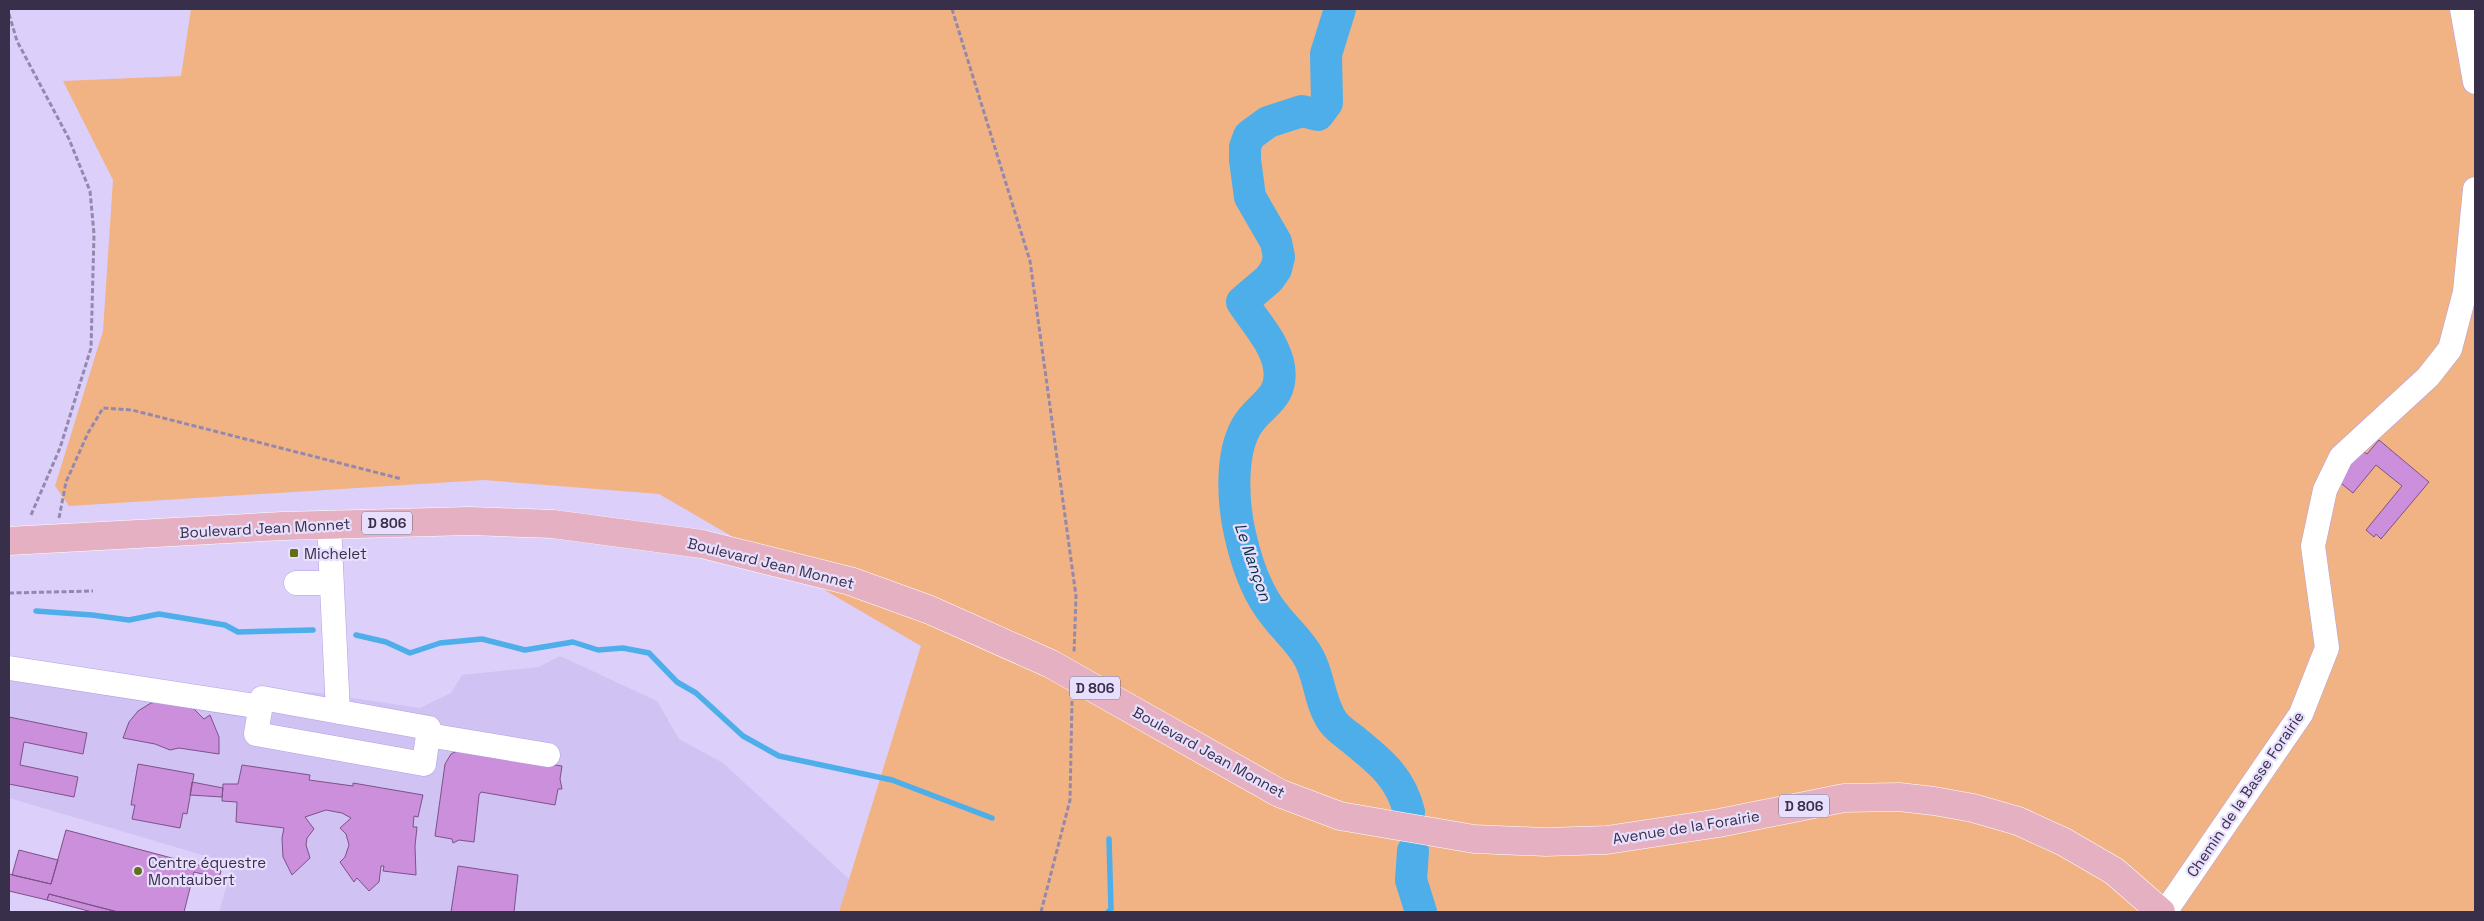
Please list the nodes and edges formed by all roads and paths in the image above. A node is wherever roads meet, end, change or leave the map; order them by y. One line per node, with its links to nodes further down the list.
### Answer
1 (952, 9): 16 (path)
2 (2462, 9): 4 (street)
3 (9, 14): 7 (path)
4 (2475, 82)
5 (2475, 189): 24 (street, Chemin de la Basse Forairie)
6 (402, 479): 9 (path)
7 (31, 515)
8 (329, 525): 9 (main road, Boulevard Jean Monnet / D 806); 11 (street); 16 (main road, Boulevard Jean Monnet / D 806)
9 (55, 538): 10 (main road, Boulevard Jean Monnet / D 806)
10 (9, 541)
11 (331, 583): 12 (street); 18 (street)
12 (296, 584)
13 (93, 591): 14 (path)
14 (9, 593)
15 (9, 668): 17 (street)
16 (1073, 676): 21 (main road, Boulevard Jean Monnet / D 806); 22 (path)
17 (260, 707): 18 (street); 19 (street)
18 (338, 712): 19 (street)
19 (428, 735): 20 (street)
20 (548, 755)
21 (1420, 831): 23 (main road, Avenue de la Forairie / D 806)
22 (1041, 912)
23 (2161, 912)
24 (2165, 912)

